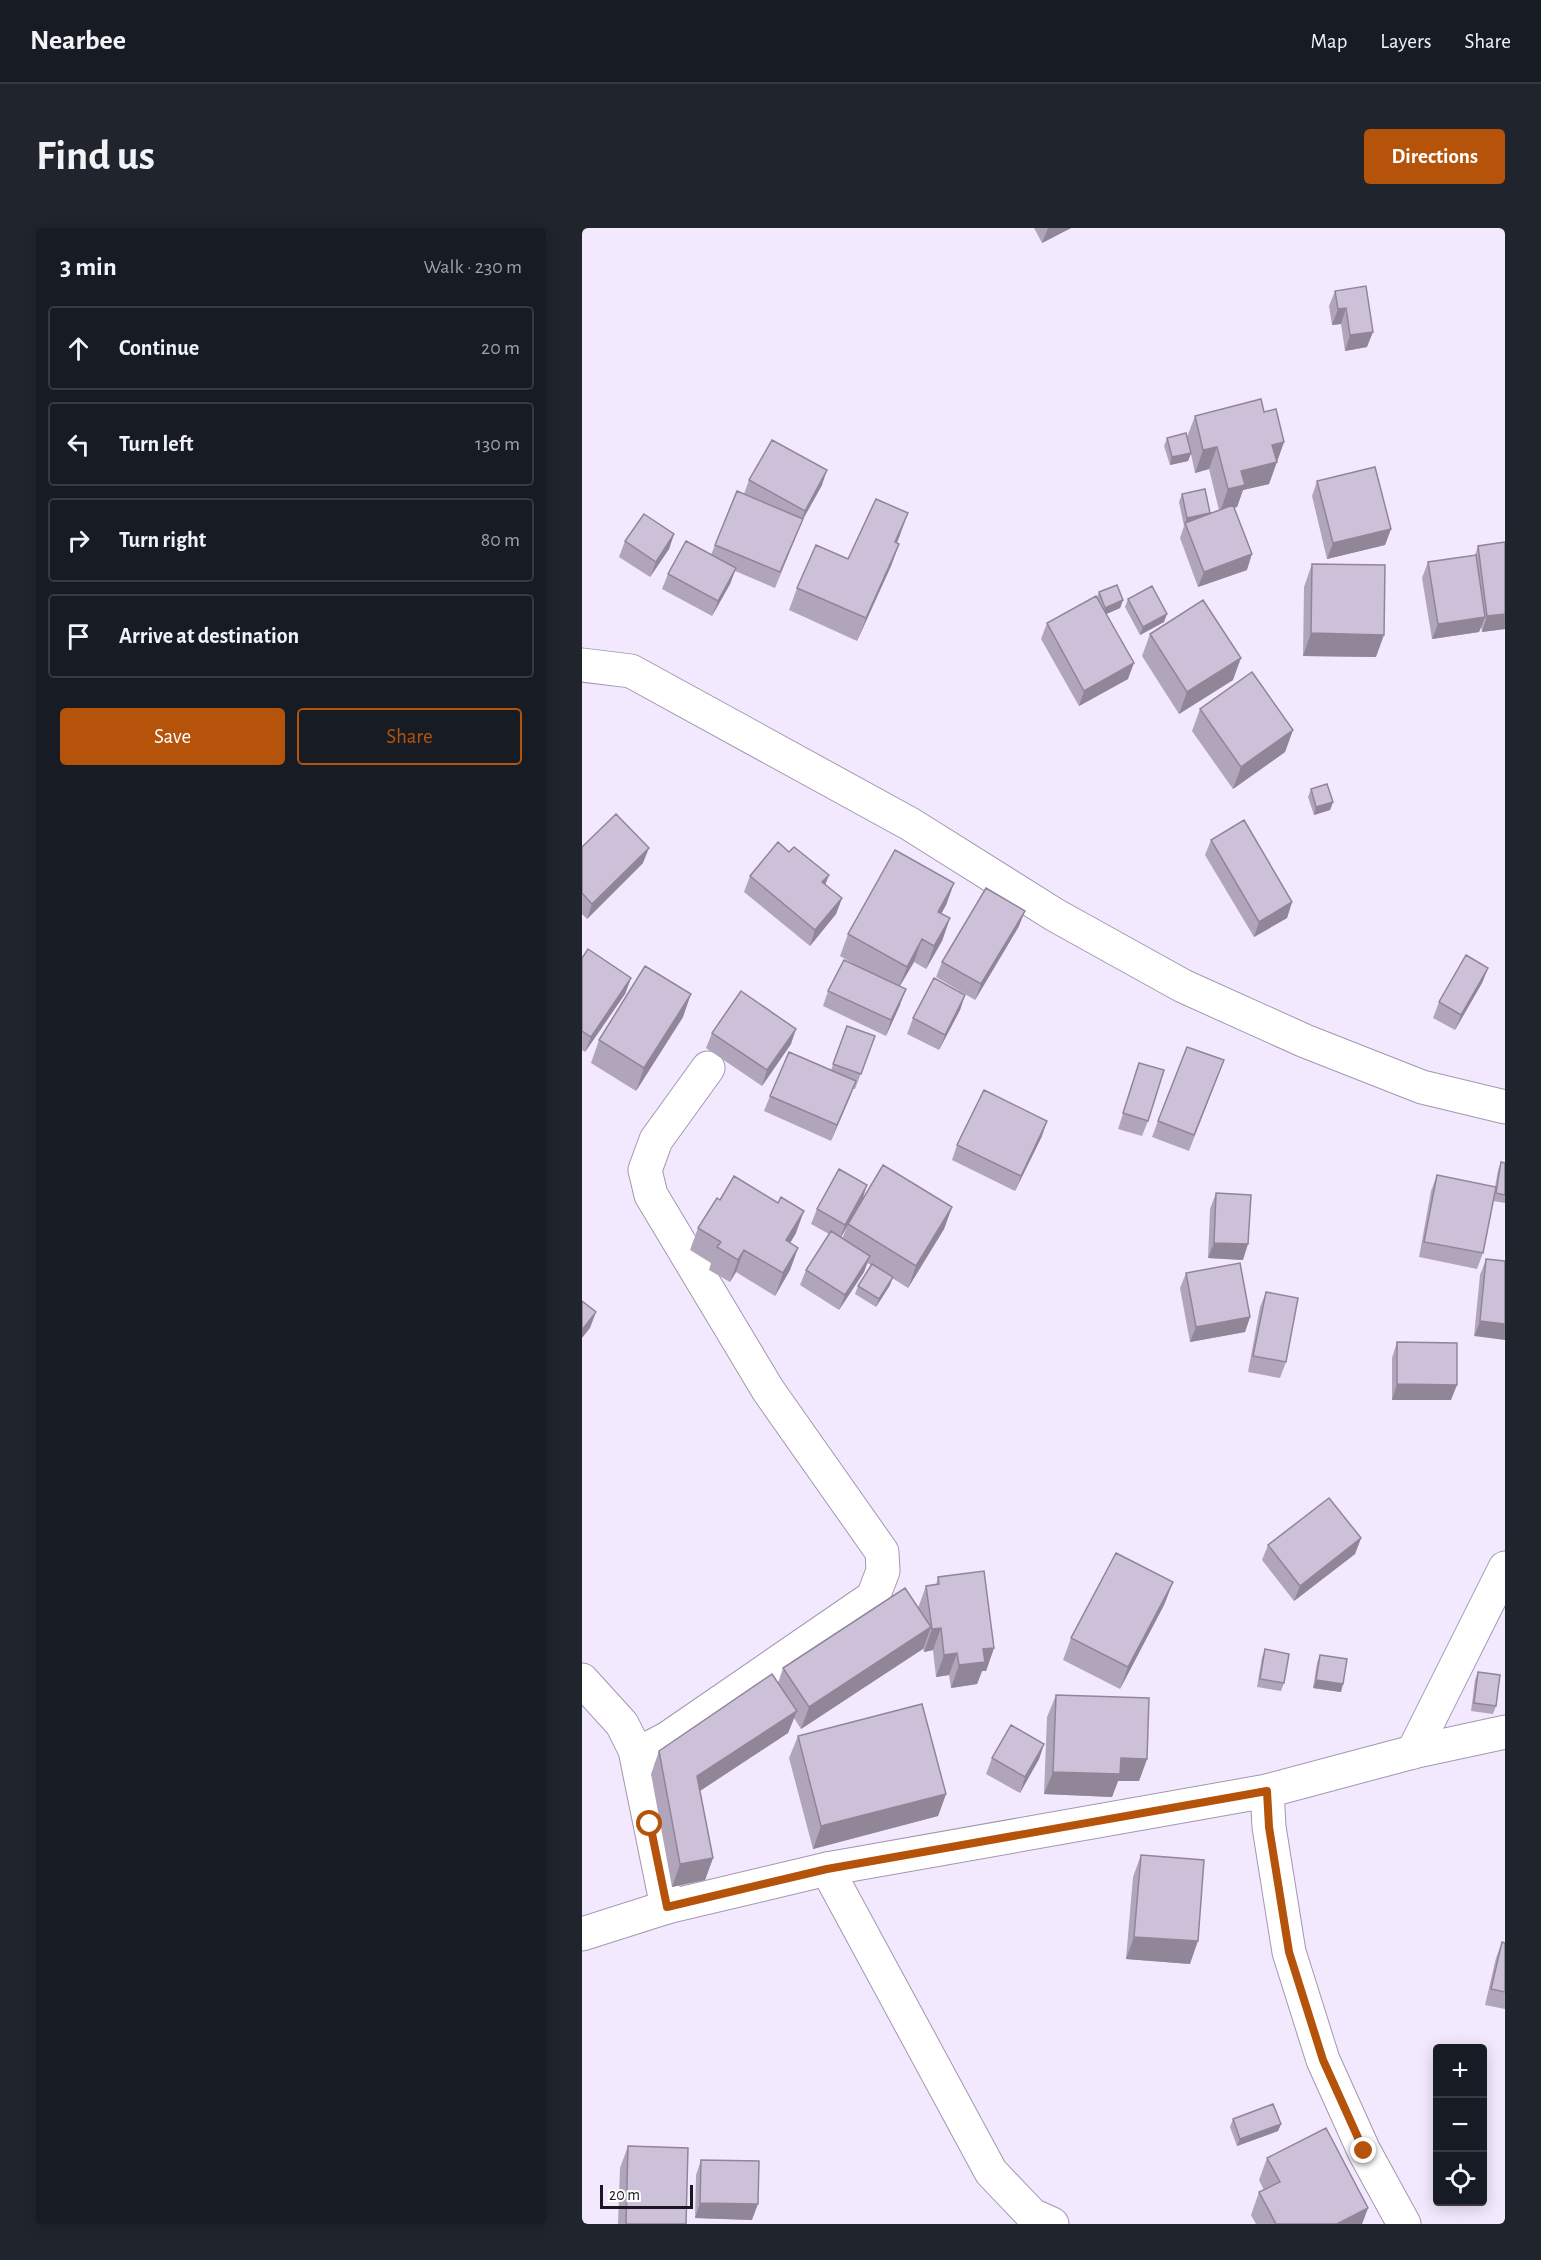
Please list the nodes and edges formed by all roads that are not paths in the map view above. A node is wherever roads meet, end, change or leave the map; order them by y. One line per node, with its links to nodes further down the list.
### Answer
1 (582, 665): 3 (street)
2 (708, 1068): 7 (street)
3 (1505, 1107)
4 (1505, 1568): 8 (street)
5 (582, 1680): 7 (street)
6 (1505, 1732): 8 (street)
7 (635, 1750): 11 (street)
8 (1413, 1752): 9 (street)
9 (1267, 1791): 10 (street); 14 (street)
10 (827, 1869): 11 (street); 13 (street)
11 (667, 1907): 12 (street)
12 (582, 1934)
13 (1052, 2224)
14 (1404, 2224)

